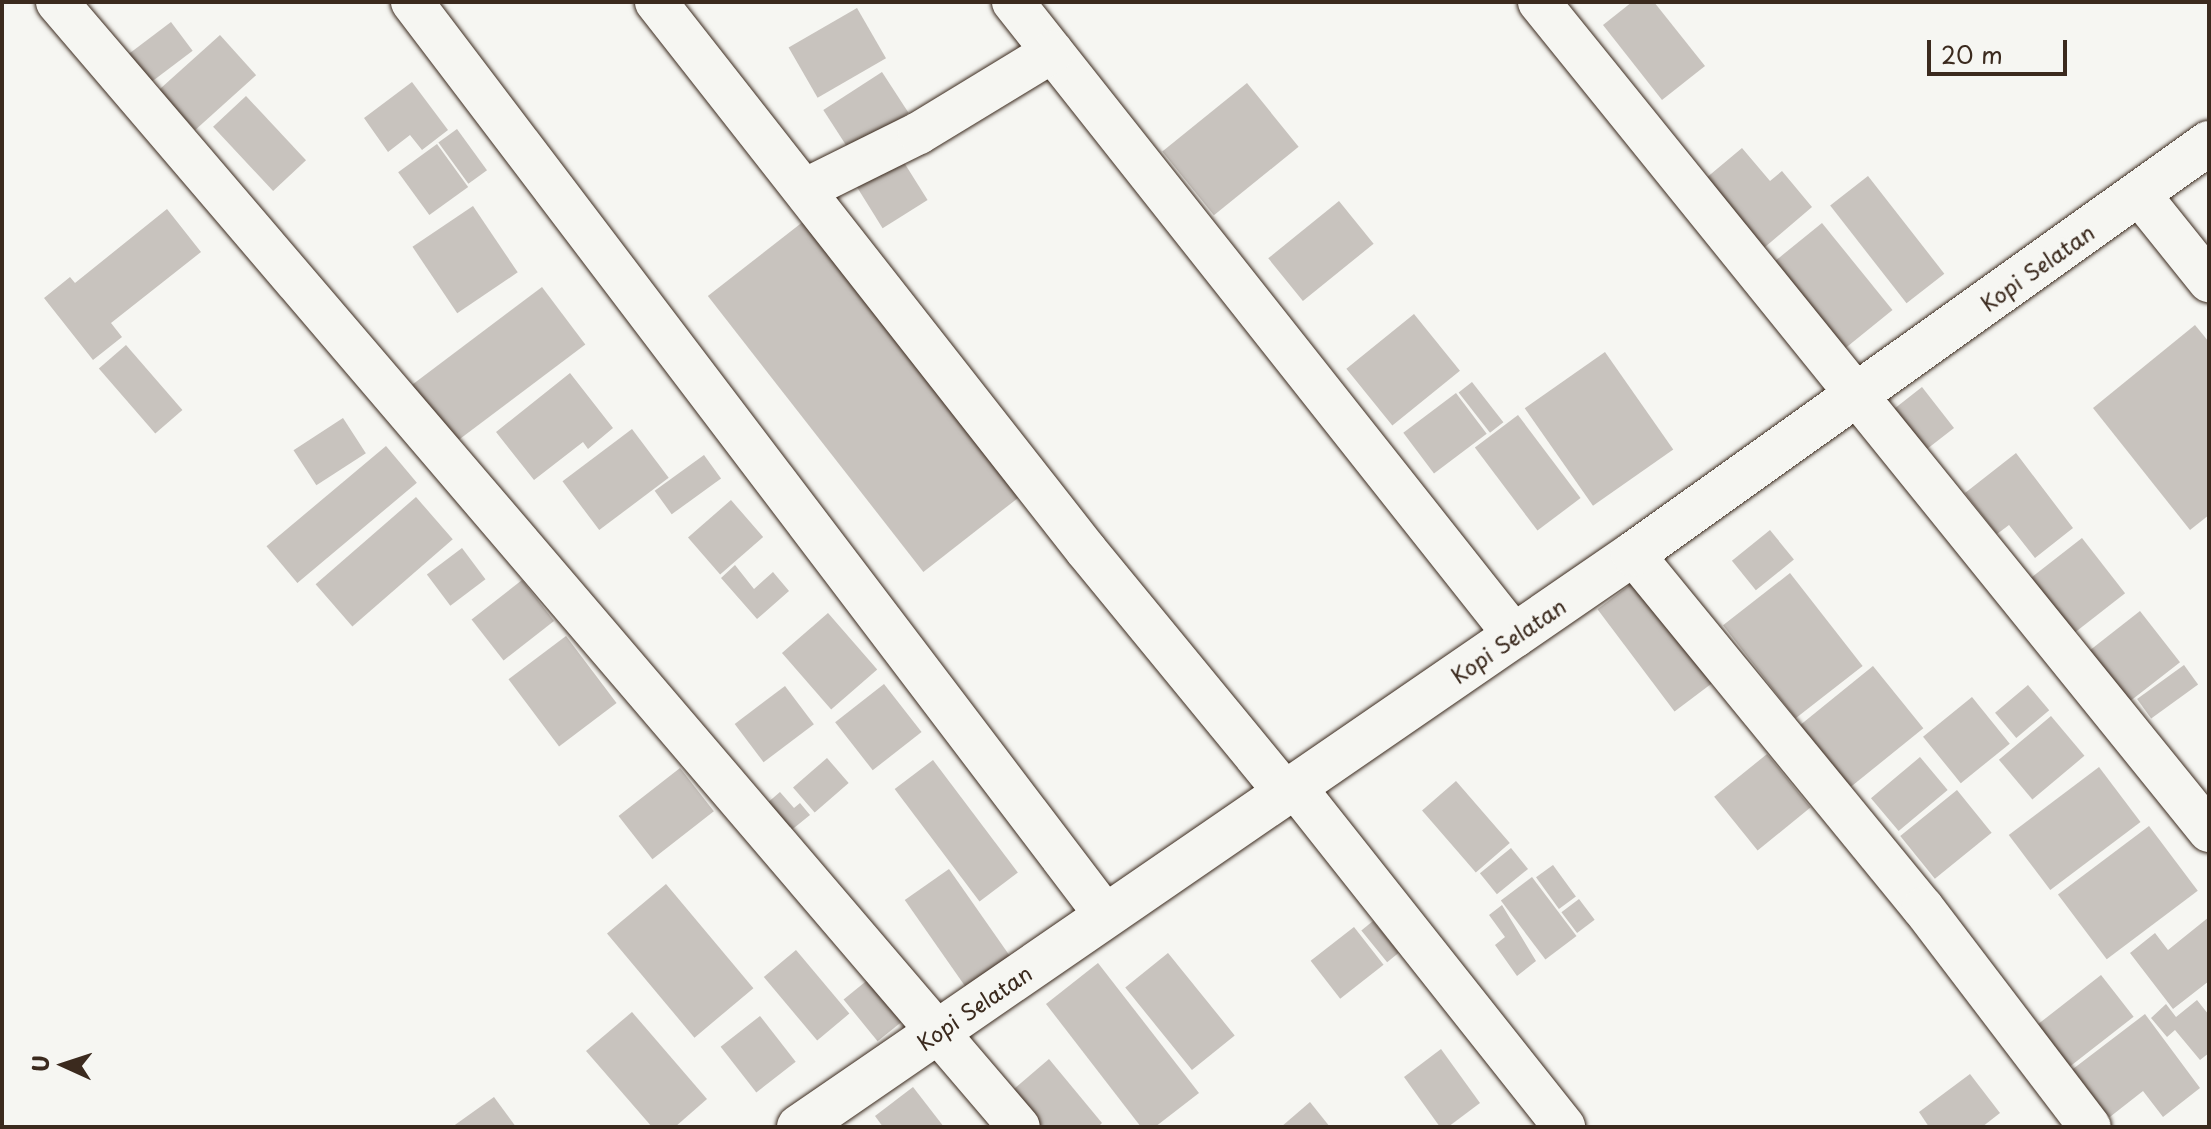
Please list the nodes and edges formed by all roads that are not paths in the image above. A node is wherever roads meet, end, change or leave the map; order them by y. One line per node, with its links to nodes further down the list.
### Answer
1 (57, 2): 17 (street)
2 (412, 2): 16 (street)
3 (656, 2): 8 (street)
4 (1013, 2): 6 (street)
5 (1539, 2): 11 (street)
6 (1052, 52): 8 (street); 13 (street)
7 (2209, 143): 9 (street, Kopi Selatan)
8 (806, 189): 14 (street)
9 (2139, 194): 10 (street); 11 (street, Kopi Selatan)
10 (2209, 281)
11 (1857, 394): 12 (street, Kopi Selatan); 15 (street)
12 (1633, 554): 13 (street, Kopi Selatan); 21 (street)
13 (1515, 636): 14 (street, Kopi Selatan)
14 (1290, 789): 16 (street, Kopi Selatan); 20 (street)
15 (2209, 831)
16 (1106, 916): 17 (street, Kopi Selatan)
17 (936, 1033): 18 (street, Kopi Selatan); 19 (street)
18 (799, 1127)
19 (1019, 1127)
20 (1564, 1127)
21 (2090, 1127)

